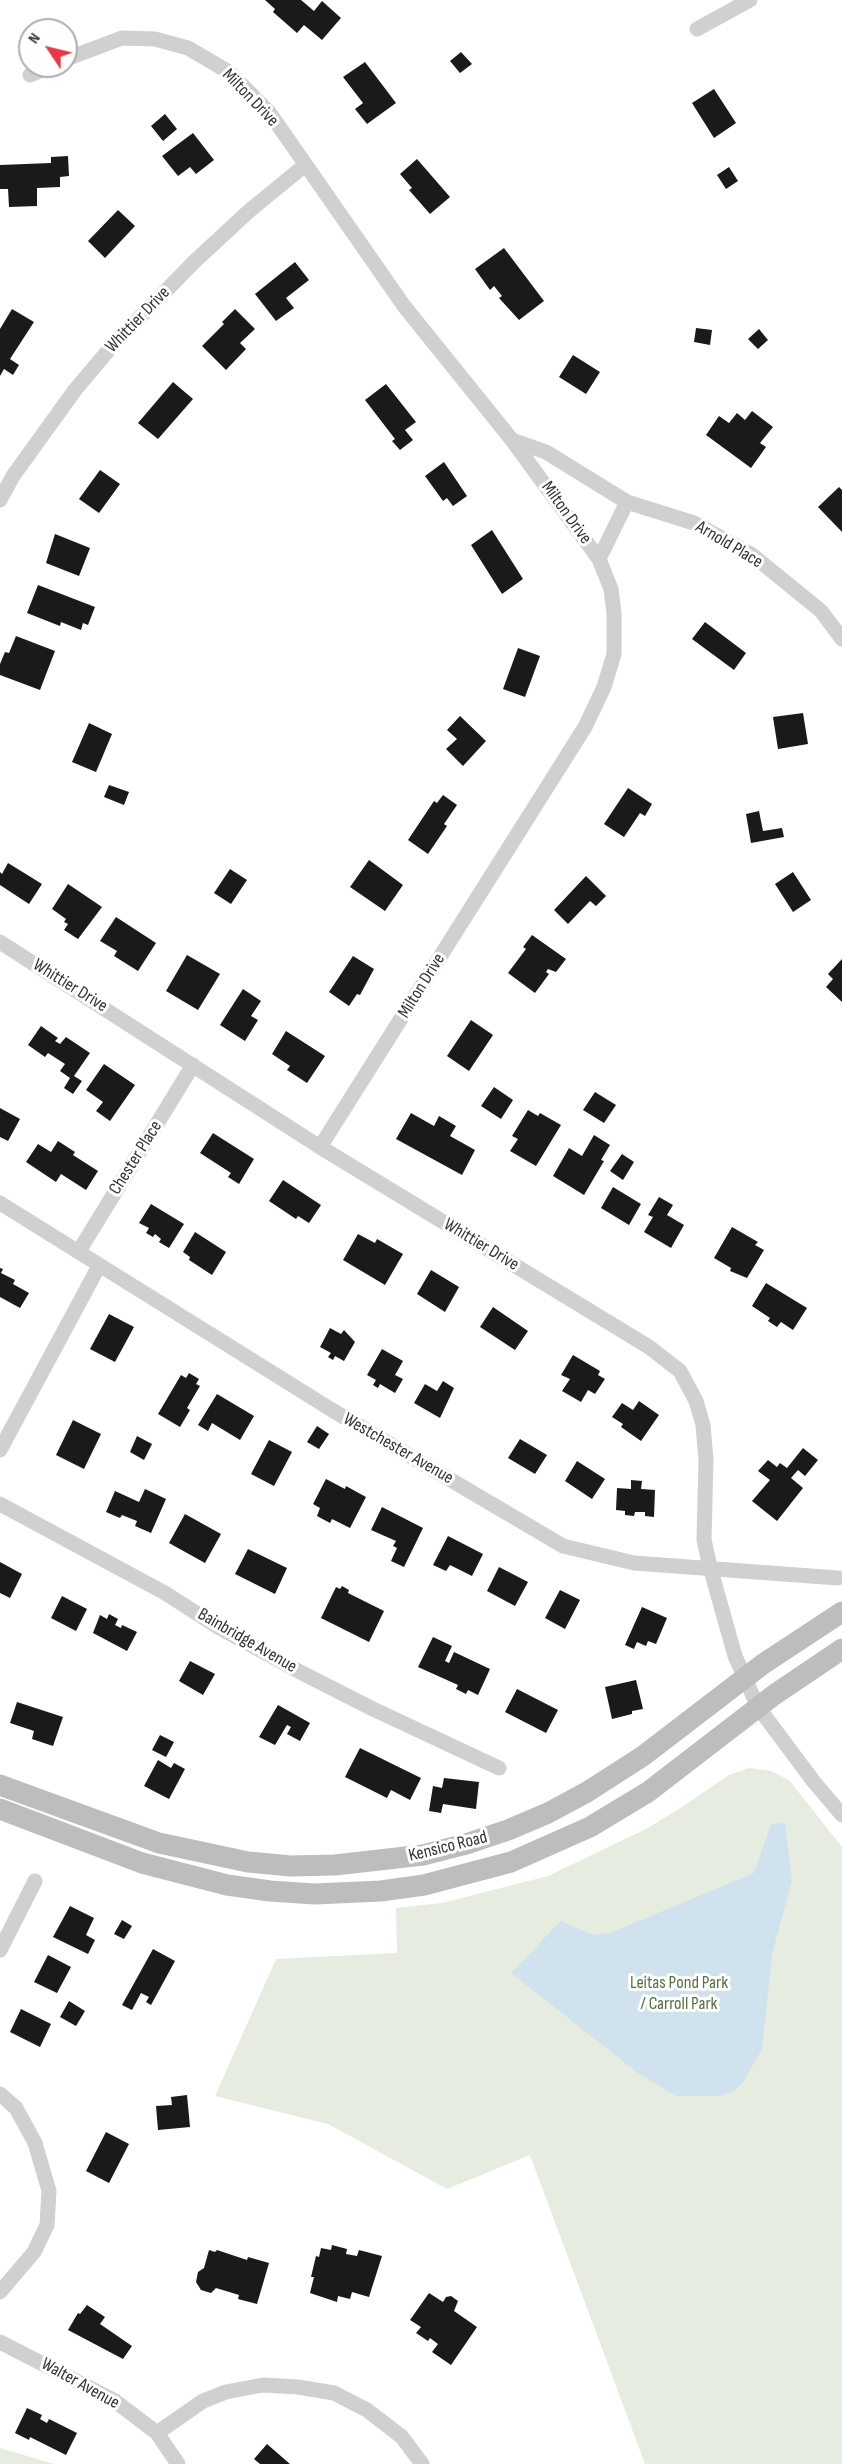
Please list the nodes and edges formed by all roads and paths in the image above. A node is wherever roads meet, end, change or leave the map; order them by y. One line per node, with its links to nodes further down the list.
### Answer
1 (750, 0): 2 (street)
2 (697, 29)
3 (78, 54): 4 (street, Milton Drive)
4 (304, 166): 5 (street, Milton Drive); 6 (street, Whittier Drive)
5 (512, 440): 8 (street, Arnold Place); 9 (street, Milton Drive)
6 (7, 472): 7 (street, Whittier Drive)
7 (0, 500)
8 (627, 502): 9 (street); 10 (street, Arnold Place)
9 (599, 559): 13 (street, Milton Drive)
10 (842, 639)
11 (0, 942): 12 (street, Whittier Drive)
12 (193, 1065): 13 (street, Whittier Drive); 15 (street, Chester Place)
13 (320, 1147): 19 (street, Whittier Drive)
14 (0, 1203): 15 (street, Westchester Avenue)
15 (79, 1251): 16 (street, Westchester Avenue)
16 (99, 1266): 17 (street); 19 (street, Westchester Avenue)
17 (0, 1450)
18 (0, 1504): 24 (street, Bainbridge Avenue)
19 (710, 1567): 20 (street, Westchester Avenue); 23 (street, Whittier Drive)
20 (838, 1578)
21 (842, 1612): 23 (street, Kensico Road)
22 (842, 1649): 23 (street, Kensico Road)
23 (751, 1692): 25 (street, Kensico Road); 26 (street, Kensico Road); 27 (street, Whittier Drive)
24 (499, 1768)
25 (0, 1785)
26 (0, 1809)
27 (842, 1815)
28 (35, 1881): 29 (street)
29 (0, 1950)
30 (0, 2094): 31 (street)
31 (0, 2292)
32 (0, 2342): 33 (street, Walter Avenue)
33 (157, 2433): 34 (street, Walter Avenue); 35 (street)
34 (178, 2464)
35 (422, 2464)

